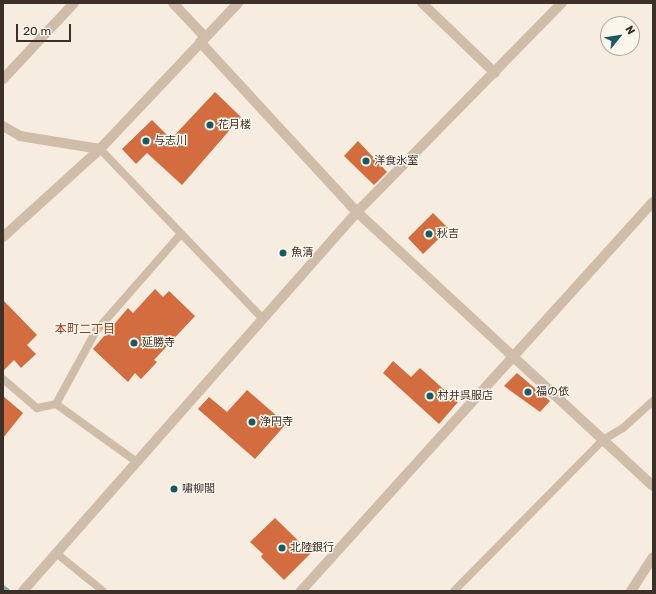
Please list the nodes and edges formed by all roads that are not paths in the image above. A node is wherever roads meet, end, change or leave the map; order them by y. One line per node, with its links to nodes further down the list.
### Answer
1 (74, 3): 8 (street)
2 (173, 3): 6 (street)
3 (238, 3): 6 (street)
4 (422, 3): 7 (street)
5 (562, 3): 7 (street)
6 (203, 39): 10 (street); 12 (street)
7 (495, 73): 12 (street)
8 (3, 79)
9 (3, 126): 10 (street)
10 (100, 149): 13 (lane); 14 (street)
11 (653, 202): 16 (street)
12 (357, 212): 15 (street); 16 (street)
13 (181, 234): 15 (lane); 19 (lane)
14 (3, 237)
15 (263, 319): 21 (street)
16 (511, 357): 20 (street); 27 (street)
17 (3, 379): 19 (lane)
18 (653, 401): 20 (lane)
19 (56, 404): 21 (lane)
20 (603, 440): 22 (street); 28 (lane)
21 (137, 462): 23 (street)
22 (653, 486)
23 (56, 553): 25 (street); 26 (lane)
24 (653, 558): 29 (street)
25 (23, 591)
26 (103, 591)
27 (301, 591)
28 (454, 591)
29 (631, 591)

